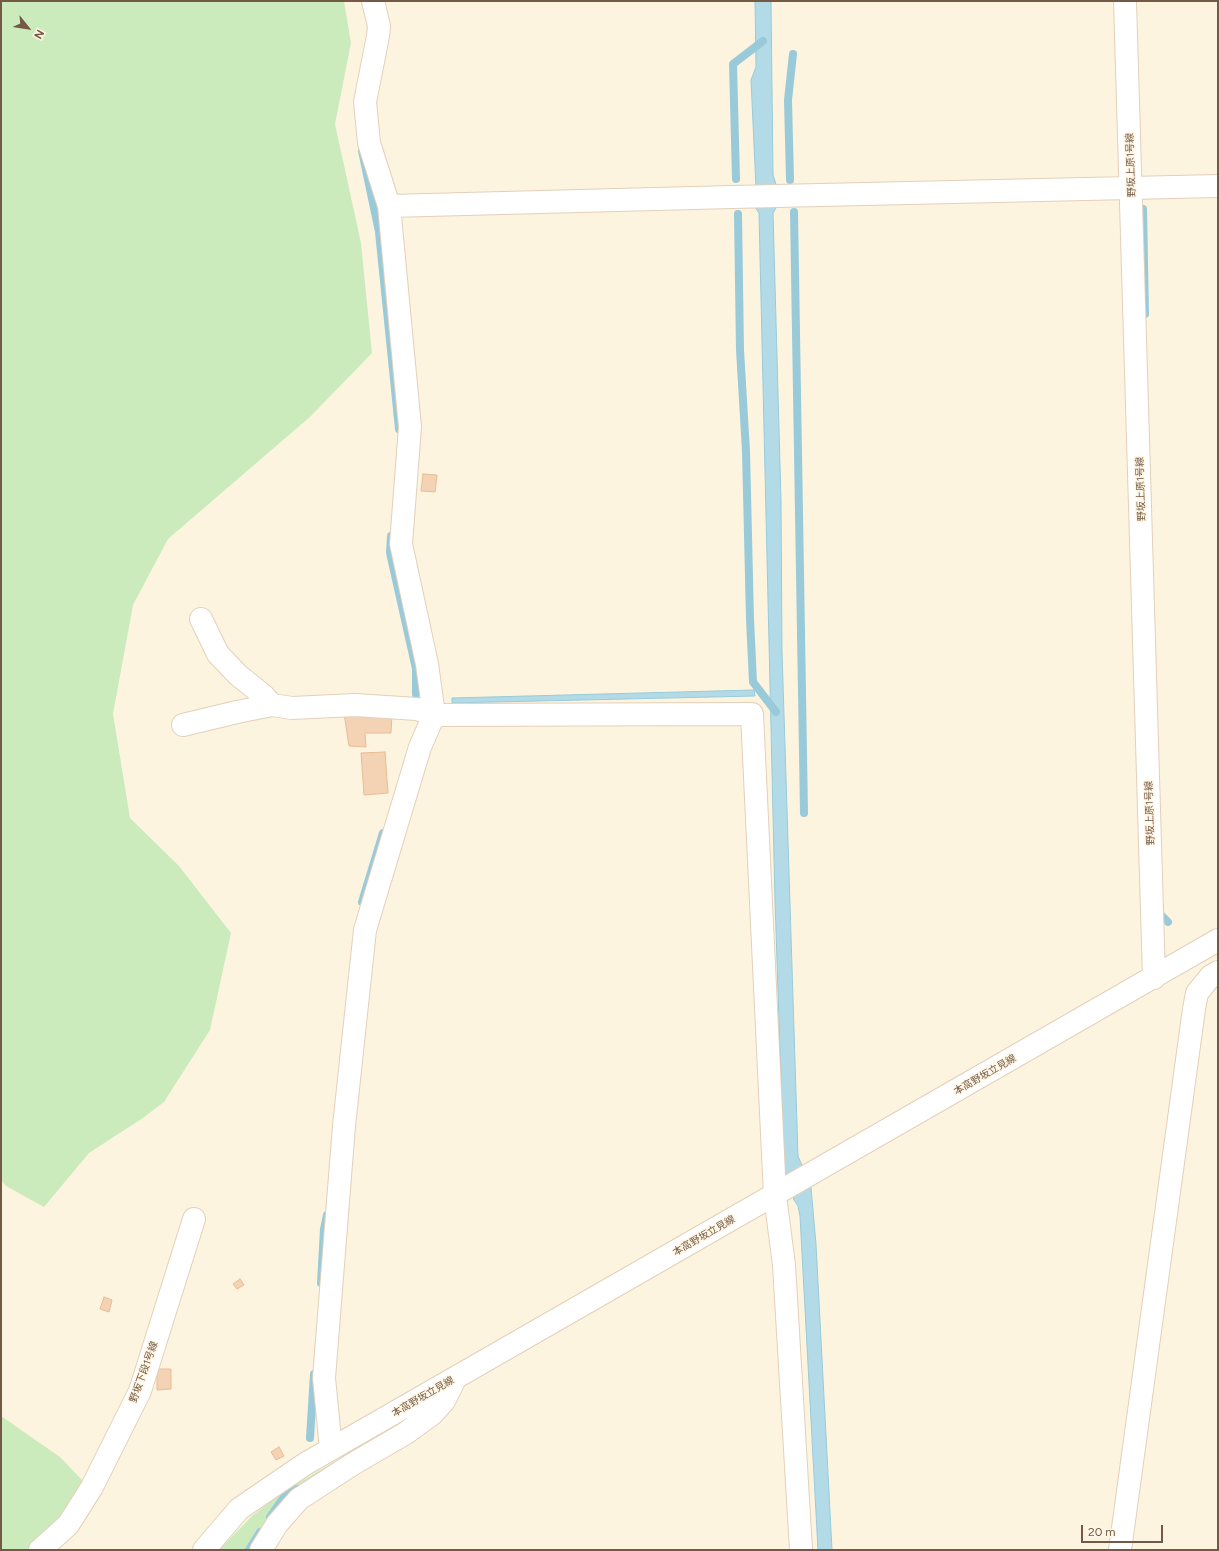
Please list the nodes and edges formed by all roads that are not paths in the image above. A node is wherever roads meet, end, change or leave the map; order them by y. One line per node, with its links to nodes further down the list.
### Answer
1 (373, 1): 5 (street)
2 (1125, 1): 4 (street, 野坂上原1号線)
3 (1218, 186): 4 (street)
4 (1131, 188): 5 (street); 12 (street, 野坂上原1号線)
5 (389, 206): 8 (street)
6 (201, 619): 7 (street)
7 (272, 705): 8 (street); 9 (street)
8 (434, 715): 13 (street); 16 (street)
9 (183, 726)
10 (1218, 940): 12 (street, 本高野坂立見線)
11 (1218, 972): 21 (street)
12 (1154, 978): 13 (street, 本高野坂立見線)
13 (775, 1196): 15 (street, 本高野坂立見線); 20 (street)
14 (194, 1219): 17 (street, 野坂下段1号線)
15 (455, 1379): 16 (street, 本高野坂立見線); 19 (street)
16 (332, 1449): 18 (street, 本高野坂立見線)
17 (40, 1550)
18 (204, 1550)
19 (261, 1550)
20 (801, 1550)
21 (1120, 1550)

